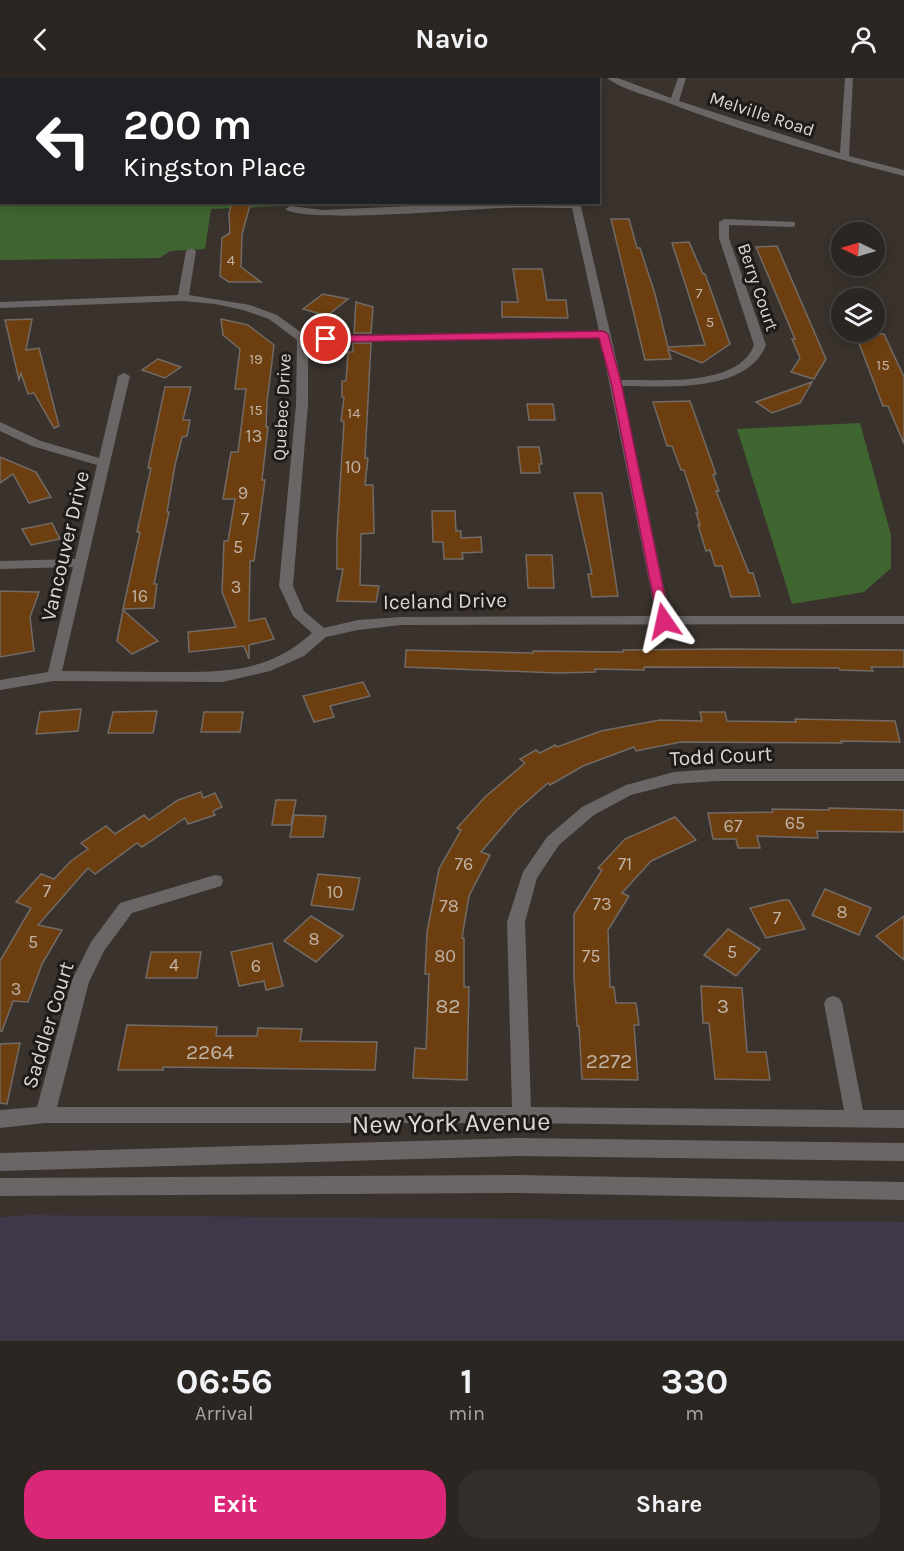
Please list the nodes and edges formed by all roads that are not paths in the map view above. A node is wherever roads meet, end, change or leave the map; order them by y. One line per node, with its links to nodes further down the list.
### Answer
1 (611, 78): 4 (street, Melville Road)
2 (681, 78): 4 (street)
3 (849, 78): 5 (street)
4 (674, 102): 5 (street, Melville Road)
5 (844, 158): 6 (street, Melville Road)
6 (904, 173)
7 (575, 204): 8 (street); 13 (street)
8 (290, 209)
9 (792, 224): 16 (street, Berry Court)
10 (191, 251): 11 (street)
11 (183, 298): 12 (street, Quebec Drive); 14 (street, Quebec Drive)
12 (0, 305)
13 (603, 334): 14 (street); 16 (street)
14 (303, 339): 23 (street, Quebec Drive)
15 (124, 376): 18 (street)
16 (616, 382): 22 (street)
17 (0, 426): 18 (street, Vancouver Drive)
18 (104, 463): 19 (street, Vancouver Drive)
19 (81, 563): 20 (street); 24 (street, Vancouver Drive)
20 (0, 565)
21 (904, 620): 22 (street, Iceland Drive)
22 (664, 621): 23 (street, Iceland Drive)
23 (321, 633): 24 (street, Iceland Drive)
24 (54, 676): 25 (street, Iceland Drive)
25 (0, 685)
26 (904, 776): 30 (street, Todd Court)
27 (215, 881): 29 (street, Saddler Court)
28 (833, 1003): 32 (street)
29 (45, 1114): 30 (street); 31 (street)
30 (522, 1115): 32 (street)
31 (0, 1119)
32 (855, 1119): 33 (street)
33 (904, 1119)
34 (904, 1152): 35 (street, New York Avenue)
35 (0, 1162)
36 (0, 1187): 37 (street)
37 (904, 1191)

